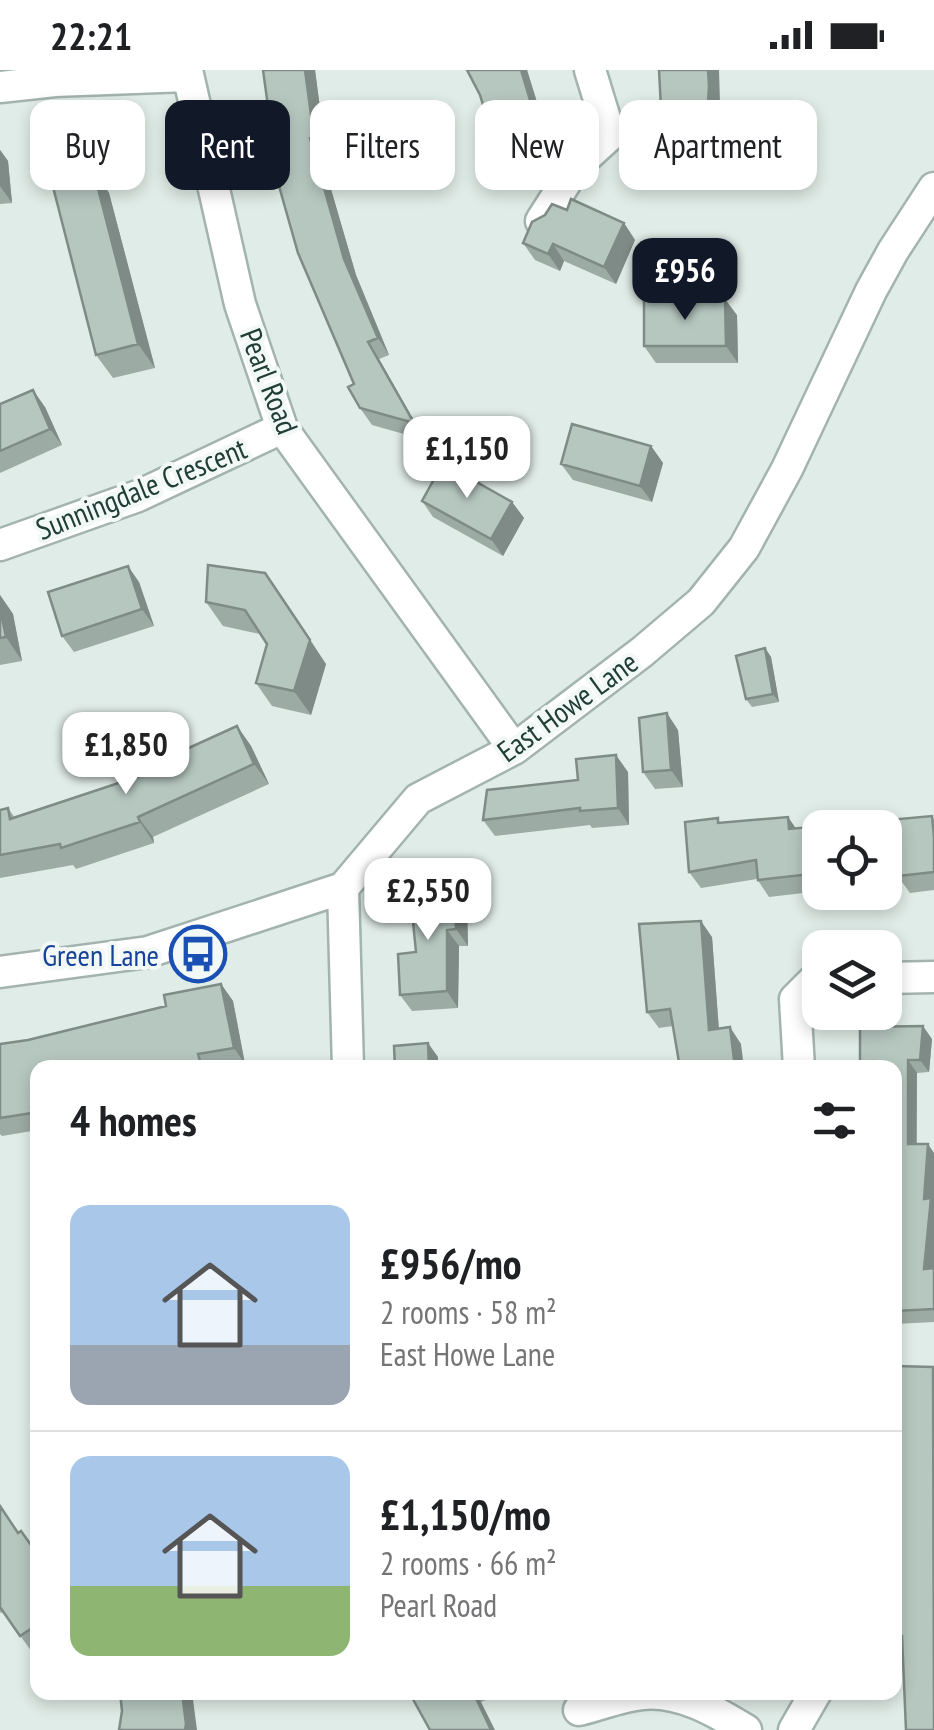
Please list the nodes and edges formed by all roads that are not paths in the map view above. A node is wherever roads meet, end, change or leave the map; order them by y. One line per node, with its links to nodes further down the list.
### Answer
1 (590, 70): 5 (street)
2 (187, 73): 3 (street); 6 (street, Pearl Road)
3 (0, 87)
4 (934, 188): 8 (street, East Howe Lane)
5 (541, 221)
6 (282, 428): 7 (street, Sunningdale Crescent); 8 (street, Pearl Road)
7 (0, 545)
8 (514, 749): 9 (street, East Howe Lane)
9 (343, 888): 10 (street); 14 (street)
10 (0, 972)
11 (934, 977): 12 (street)
12 (902, 978)
13 (802, 992): 15 (street)
14 (348, 1060)
15 (799, 1060)
16 (618, 1700): 19 (street)
17 (688, 1700): 20 (street)
18 (811, 1700): 21 (street)
19 (578, 1711)
20 (746, 1730)
21 (794, 1730)

